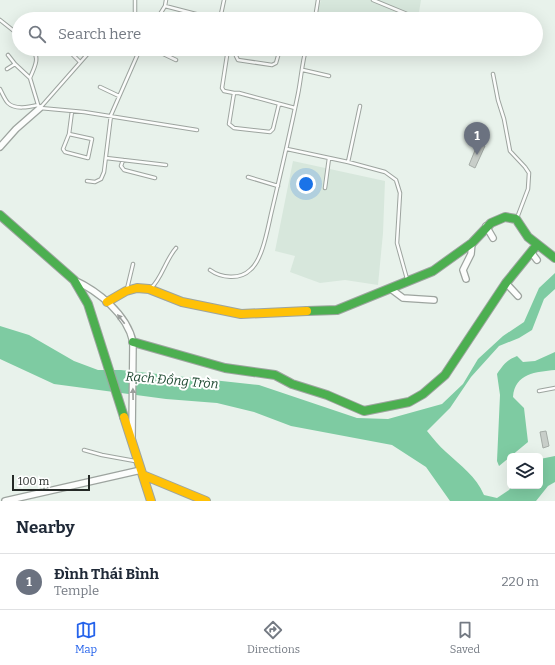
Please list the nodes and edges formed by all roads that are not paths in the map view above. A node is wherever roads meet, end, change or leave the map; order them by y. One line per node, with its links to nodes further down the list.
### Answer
1 (135, 0): 7 (lane)
2 (166, 0): 6 (lane)
3 (224, 0): 10 (lane)
4 (318, 0): 11 (lane)
5 (373, 0): 12 (lane)
6 (165, 6): 8 (lane); 9 (lane)
7 (135, 12)
8 (161, 12)
9 (188, 12)
10 (221, 12)
11 (316, 12)
12 (402, 12)
13 (0, 20): 14 (lane)
14 (12, 29)
15 (8, 55): 27 (lane)
16 (36, 56): 32 (lane)
17 (74, 56): 26 (lane)
18 (86, 56): 26 (lane)
19 (137, 56): 36 (lane)
20 (168, 56): 25 (lane)
21 (227, 56): 35 (lane)
22 (236, 56): 23 (lane)
23 (278, 56)
24 (305, 56): 29 (lane)
25 (176, 60)
26 (80, 62): 39 (lane)
27 (15, 64): 28 (lane); 32 (lane)
28 (7, 69)
29 (303, 70): 31 (lane); 40 (lane)
30 (493, 74): 58 (lane)
31 (329, 76)
32 (30, 78): 39 (lane)
33 (100, 87): 36 (lane)
34 (0, 88): 39 (lane)
35 (234, 93): 37 (lane); 37 (lane)
36 (119, 96): 42 (lane)
37 (279, 104): 40 (lane)
38 (360, 106): 50 (lane)
39 (39, 107): 41 (lane); 45 (street)
40 (295, 108): 46 (lane)
41 (72, 111): 42 (lane); 44 (lane)
42 (111, 115): 43 (lane); 47 (lane)
43 (197, 130)
44 (69, 134): 44 (lane)
45 (0, 147)
46 (287, 149): 48 (lane); 55 (lane)
47 (106, 158): 49 (lane); 54 (lane)
48 (328, 158): 50 (lane); 56 (lane)
49 (122, 160): 51 (lane); 53 (lane)
50 (348, 162): 71 (lane)
51 (166, 165)
52 (248, 176): 55 (lane)
53 (155, 178)
54 (87, 181)
55 (278, 186): 68 (lane)
56 (324, 188)
57 (0, 215): 70 (street)
58 (516, 219): 59 (street); 62 (street)
59 (486, 226): 60 (street); 61 (street)
60 (493, 238)
61 (472, 243): 69 (street); 71 (street)
62 (536, 246): 64 (street); 65 (street)
63 (176, 248): 73 (lane)
64 (531, 252): 66 (street); 72 (street)
65 (555, 258)
66 (536, 260)
67 (133, 264): 75 (lane)
68 (210, 270)
69 (466, 279)
70 (74, 280): 78 (street); 82 (street)
71 (407, 281): 74 (street)
72 (506, 283): 76 (street); 79 (street)
73 (149, 289): 74 (street); 75 (street)
74 (391, 289): 77 (street)
75 (126, 291): 78 (street)
76 (518, 296)
77 (434, 300)
78 (107, 302): 79 (street, one-way to 78)
79 (133, 342): 82 (street, one-way to 79)
80 (555, 388): 81 (lane)
81 (539, 391)
82 (130, 424): 84 (street)
83 (84, 450): 84 (lane)
84 (138, 461): 85 (street)
85 (142, 473): 86 (street); 87 (street); 88 (street)
86 (5, 501)
87 (151, 501)
88 (206, 501)

